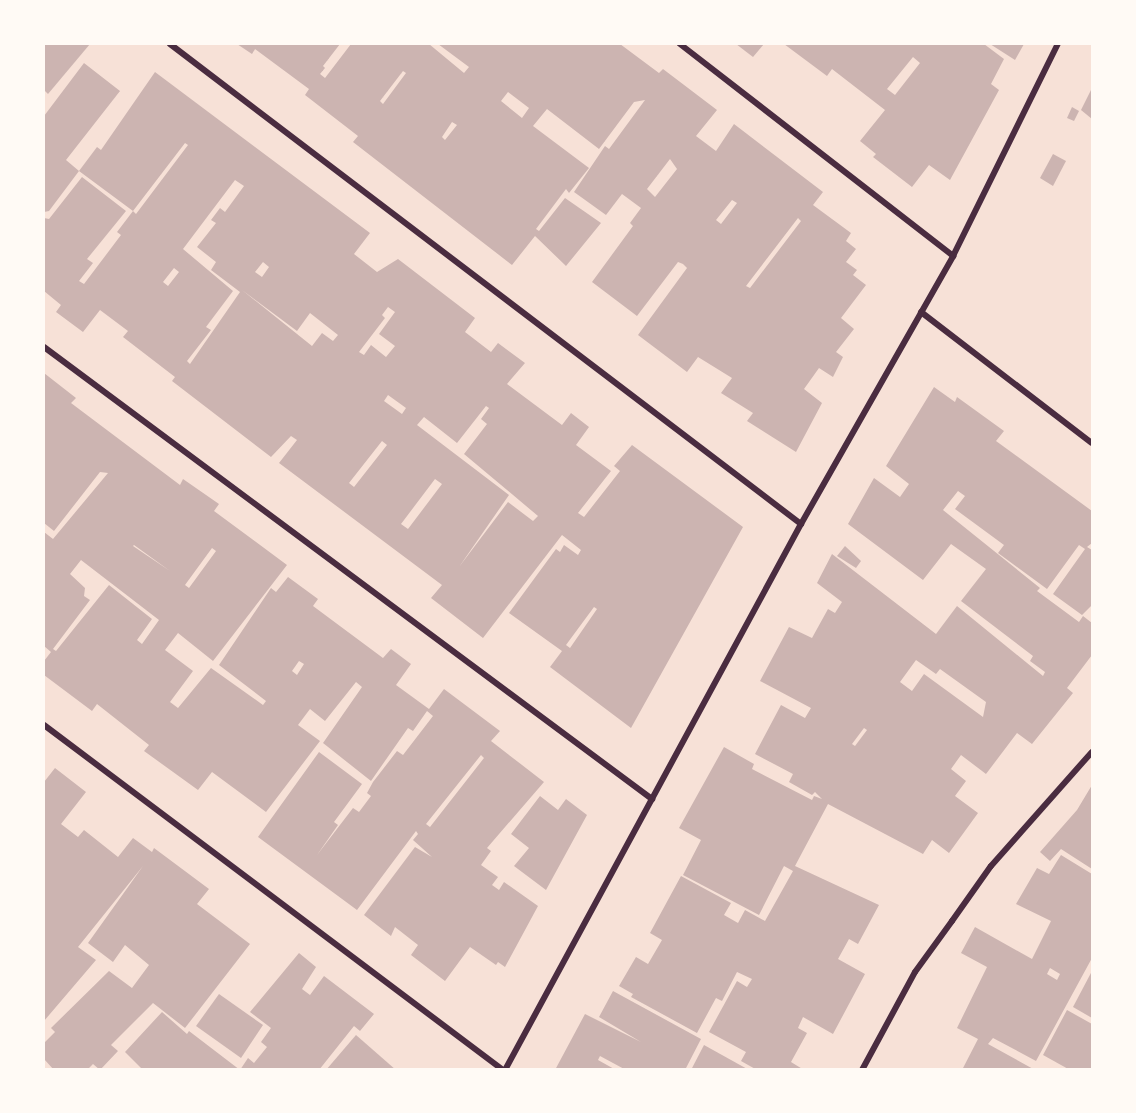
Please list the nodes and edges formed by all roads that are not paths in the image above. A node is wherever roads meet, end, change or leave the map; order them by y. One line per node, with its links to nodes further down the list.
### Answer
1 (170, 44): 8 (street)
2 (680, 44): 4 (street)
3 (1058, 44): 4 (street)
4 (953, 256): 5 (street)
5 (921, 312): 7 (street); 8 (street)
6 (44, 347): 11 (street)
7 (1092, 443)
8 (801, 524): 11 (street)
9 (44, 725): 12 (street)
10 (1092, 752): 13 (street)
11 (652, 798): 12 (street)
12 (504, 1070)
13 (862, 1070)

